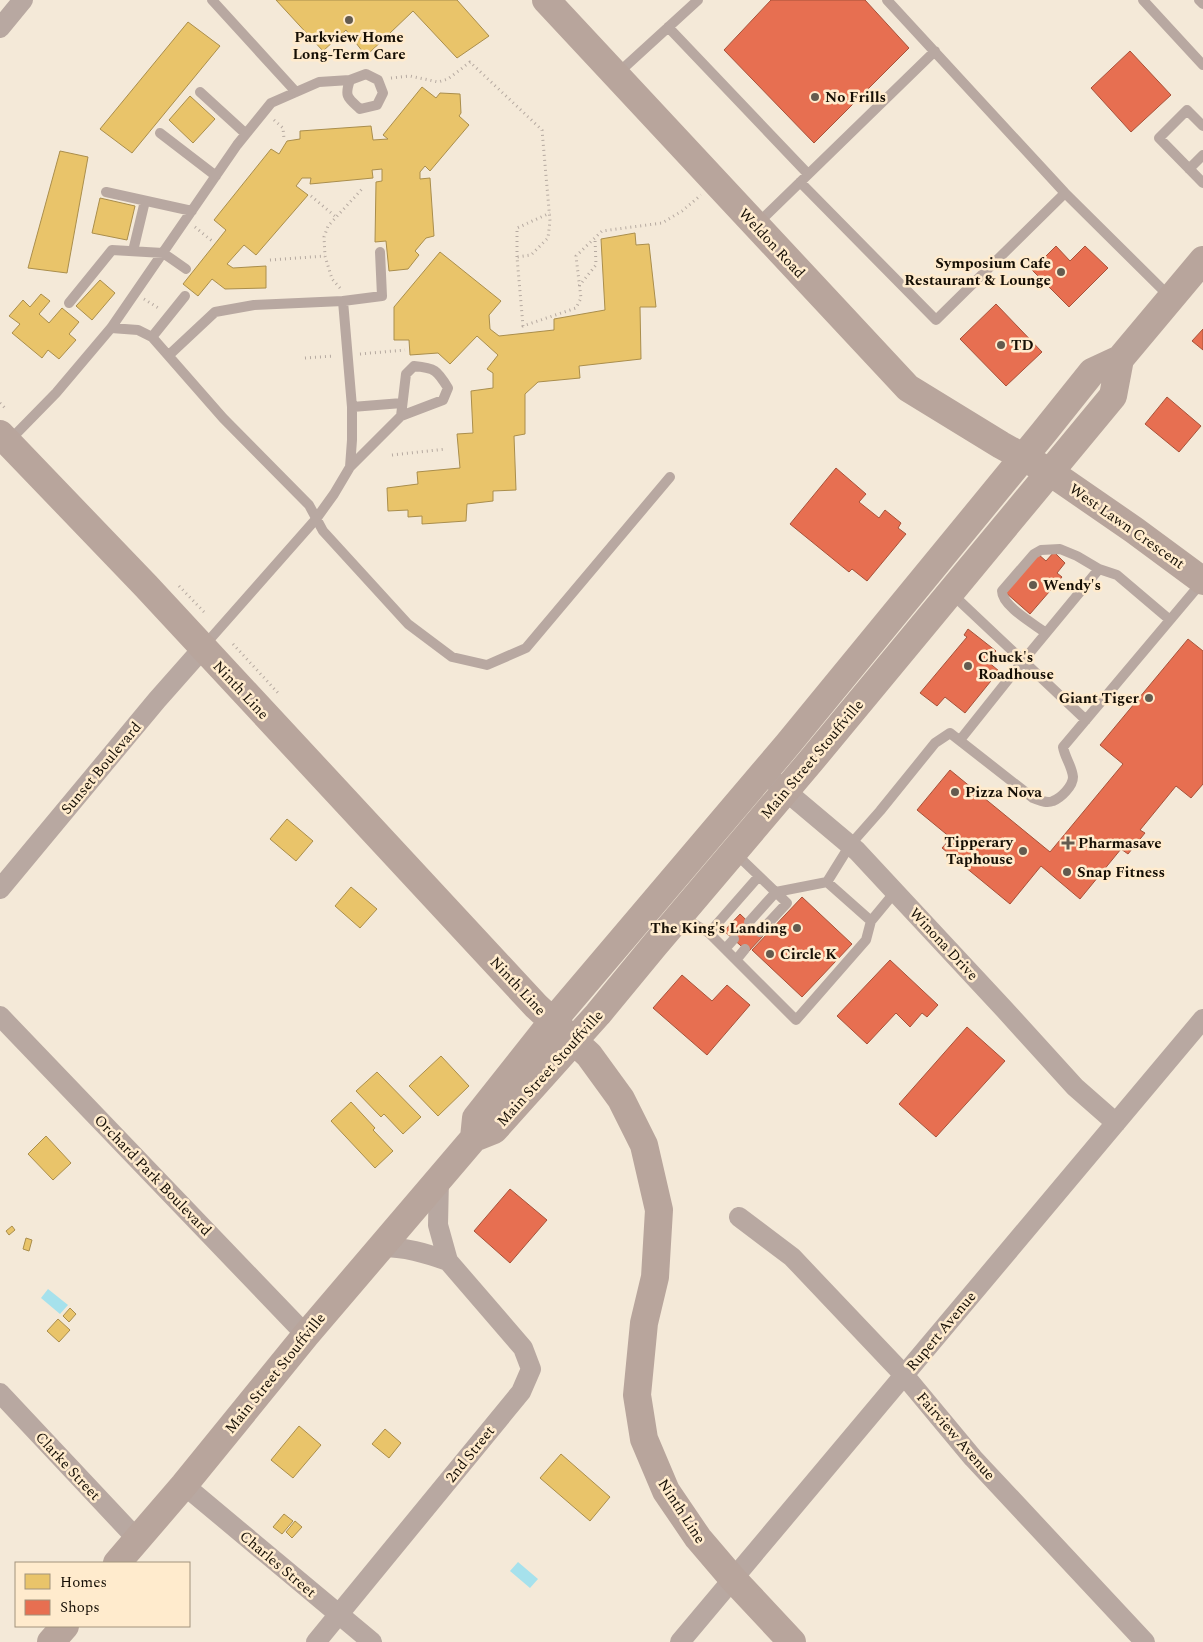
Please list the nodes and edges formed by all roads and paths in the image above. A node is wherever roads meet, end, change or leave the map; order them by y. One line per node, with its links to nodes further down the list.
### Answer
1 (23, 0): 10 (street)
2 (212, 0): 17 (lane)
3 (546, 0): 13 (main road, Weldon Road)
4 (698, 0): 9 (lane)
5 (887, 0): 11 (lane)
6 (1143, 0): 12 (lane)
7 (1199, 0): 8 (lane)
8 (1203, 4)
9 (668, 27): 13 (lane); 26 (lane)
10 (0, 28)
11 (935, 51): 26 (lane); 31 (lane)
12 (1203, 65)
13 (615, 75): 27 (main road, Weldon Road)
14 (350, 80): 15 (lane); 15 (lane); 17 (lane)
15 (378, 80): 34 (path)
16 (200, 92): 21 (lane)
17 (296, 92): 18 (lane)
18 (264, 111): 21 (lane); 22 (path)
19 (1203, 126): 24 (lane)
20 (160, 133): 25 (lane)
21 (246, 134): 25 (lane)
22 (284, 139)
23 (1203, 155): 24 (lane)
24 (1189, 170): 28 (lane)
25 (216, 176): 35 (lane)
26 (804, 178): 31 (lane); 37 (lane)
27 (716, 183): 37 (main road, Weldon Road); 38 (path)
28 (1203, 183)
29 (363, 188): 36 (path)
30 (106, 192): 33 (lane)
31 (1065, 193): 51 (lane)
32 (311, 196): 36 (path)
33 (145, 201): 35 (lane); 40 (lane)
34 (550, 213): 44 (path); 44 (path)
35 (189, 215): 39 (path); 42 (lane)
36 (336, 217): 43 (path)
37 (756, 225): 66 (main road, Weldon Road)
38 (595, 238): 48 (path); 48 (path)
39 (212, 241)
40 (134, 251): 42 (lane); 53 (lane)
41 (380, 252): 52 (lane)
42 (163, 253): 47 (lane); 49 (lane)
43 (324, 256): 45 (path); 52 (path)
44 (517, 257): 48 (path)
45 (270, 260)
46 (1203, 260): 51 (main road, Main Street Stouffville)
47 (186, 269)
48 (580, 286)
49 (136, 292): 54 (path); 55 (lane)
50 (185, 296): 54 (lane)
51 (1171, 299): 58 (main road, Main Street Stouffville)
52 (343, 301): 57 (lane); 61 (lane)
53 (69, 303)
54 (169, 316): 56 (lane)
55 (112, 328): 56 (lane); 63 (lane)
56 (152, 337): 57 (lane)
57 (169, 355): 70 (lane)
58 (1120, 359): 66 (main road, Main Street Stouffville); 68 (main road, Main Street Stouffville)
59 (0, 403): 63 (path)
60 (402, 403): 61 (lane); 62 (lane); 62 (lane)
61 (352, 407): 67 (lane)
62 (401, 416): 67 (lane)
63 (5, 428): 77 (main road, Ninth Line)
64 (446, 449): 65 (path)
65 (392, 455)
66 (1022, 458): 68 (main road, Weldon Road); 82 (main road, Main Street Stouffville)
67 (350, 467): 70 (lane)
68 (1050, 472): 72 (main road, West Lawn Crescent); 73 (main road, Main Street Stouffville)
69 (670, 477): 70 (lane)
70 (316, 519): 77 (lane)
71 (1100, 569): 74 (lane); 75 (lane); 75 (lane)
72 (1203, 581): 74 (lane)
73 (950, 593): 78 (lane); 83 (main road, Main Street Stouffville)
74 (1170, 620): 80 (lane)
75 (1046, 633): 78 (lane)
76 (233, 644): 79 (path)
77 (203, 648): 88 (street, Sunset Boulevard); 102 (main road, Ninth Line)
78 (1023, 661): 80 (lane); 81 (lane)
79 (279, 694)
80 (1086, 720): 81 (lane)
81 (960, 740): 84 (lane)
82 (765, 772): 83 (street, Winona Drive); 102 (main road, Main Street Stouffville)
83 (785, 790): 84 (street, Winona Drive); 85 (main road, Main Street Stouffville)
84 (850, 845): 87 (lane); 90 (street, Winona Drive)
85 (734, 852): 86 (lane); 91 (main road, Main Street Stouffville)
86 (759, 876): 89 (lane); 95 (lane)
87 (827, 882): 89 (lane); 92 (lane)
88 (0, 889)
89 (776, 892): 93 (lane); 94 (lane)
90 (894, 892): 92 (lane); 104 (street, Winona Drive)
91 (680, 915): 95 (lane); 103 (main road, Main Street Stouffville)
92 (870, 921): 99 (lane)
93 (749, 922)
94 (760, 932)
95 (709, 933): 97 (lane)
96 (734, 939): 97 (lane)
97 (725, 949): 99 (lane)
98 (745, 950): 99 (lane)
99 (736, 960)
100 (0, 1016): 110 (street, Orchard Park Boulevard)
101 (1203, 1019): 104 (street, Rupert Avenue)
102 (552, 1022): 103 (main road, Ninth Line); 105 (main road, Main Street Stouffville)
103 (574, 1042): 105 (main road, Main Street Stouffville); 116 (main road, Ninth Line)
104 (1116, 1123): 111 (street, Rupert Avenue)
105 (474, 1138): 106 (main road, Main Street Stouffville)
106 (439, 1179): 108 (main road, Main Street Stouffville); 109 (street, 2nd Street)
107 (739, 1217): 111 (street, Fairview Avenue)
108 (381, 1247): 109 (street, 2nd Street); 110 (main road, Main Street Stouffville)
109 (448, 1261): 117 (street, 2nd Street)
110 (306, 1335): 113 (main road, Main Street Stouffville)
111 (904, 1376): 116 (street, Rupert Avenue); 124 (street, Fairview Avenue)
112 (0, 1393): 114 (street, Clarke Street)
113 (184, 1485): 114 (main road, Main Street Stouffville); 117 (street, Charles Street)
114 (137, 1539): 115 (main road, Main Street Stouffville)
115 (118, 1562)
116 (733, 1579): 122 (street, Rupert Avenue); 123 (main road, Ninth Line)
117 (339, 1615): 120 (street, 2nd Street); 121 (street, Charles Street)
118 (64, 1627): 119 (main road)
119 (51, 1642)
120 (316, 1642)
121 (372, 1642)
122 (680, 1642)
123 (792, 1642)
124 (1145, 1642)

